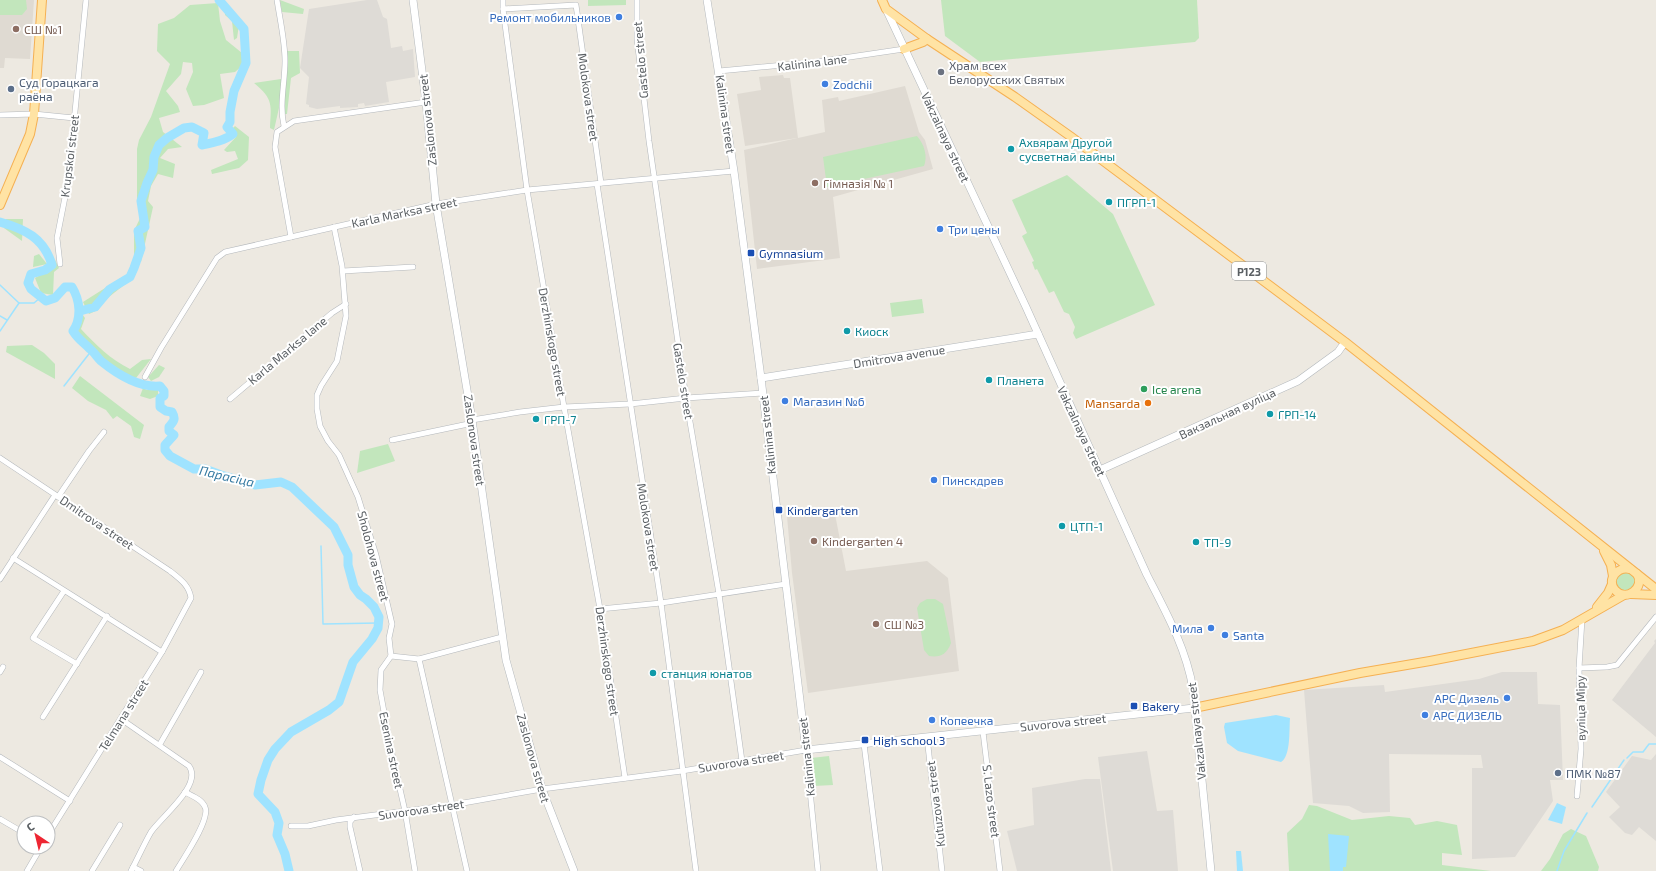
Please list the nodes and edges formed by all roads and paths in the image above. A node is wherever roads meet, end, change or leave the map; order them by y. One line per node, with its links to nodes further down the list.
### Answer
1 (42, 0): 15 (main road)
2 (86, 0): 17 (street, Krupskoi street)
3 (277, 0): 18 (street)
4 (413, 0): 14 (main road, Zaslonova street)
5 (503, 0): 9 (street, Derzhinskogo street)
6 (637, 0): 20 (street, Gastelo street)
7 (707, 0): 13 (main road, Kalinina street)
8 (882, 0): 10 (main road, Р123)
9 (502, 9): 21 (street, Molokova street); 22 (street, Derzhinskogo street)
10 (886, 9): 11 (main road, Р123); 12 (main road, Vakzalnaya street)
11 (927, 39): 12 (main road); 32 (main road, Р123)
12 (904, 49): 13 (street, Kalinina lane); 31 (main road, Vakzalnaya street)
13 (719, 71): 19 (main road, Kalinina street)
14 (426, 102): 18 (street); 24 (main road, Zaslonova street)
15 (34, 114): 16 (street); 17 (street); 23 (main road)
16 (0, 115)
17 (74, 118): 27 (street, Krupskoi street)
18 (284, 126): 26 (street)
19 (734, 171): 20 (street, Karla Marksa street); 34 (main road, Kalinina street)
20 (654, 177): 21 (street, Karla Marksa street); 36 (street, Gastelo street)
21 (599, 183): 22 (street, Karla Marksa street); 38 (street, Molokova street)
22 (527, 190): 24 (street, Karla Marksa street); 39 (street, Derzhinskogo street)
23 (1, 203)
24 (436, 204): 25 (street, Karla Marksa street); 40 (main road, Zaslonova street)
25 (334, 227): 26 (street, Karla Marksa street); 29 (street, Sholohova street)
26 (291, 237): 33 (street, Karla Marksa street)
27 (60, 264)
28 (413, 267): 29 (street)
29 (343, 272): 30 (street, Sholohova street)
30 (346, 304): 37 (street, Karla Marksa lane); 66 (street, Sholohova street)
31 (1038, 334): 34 (main road, Dmitrova avenue); 44 (main road, Vakzalnaya street)
32 (1345, 342): 44 (main road, Вакзальная вуліца); 46 (main road, Р123)
33 (145, 377)
34 (761, 378): 35 (main road, Kalinina street)
35 (763, 393): 36 (street); 51 (main road, Kalinina street)
36 (686, 398): 38 (street); 55 (street, Gastelo street)
37 (230, 399)
38 (630, 404): 39 (street); 58 (street, Molokova street)
39 (564, 407): 40 (street); 59 (street, Derzhinskogo street)
40 (473, 421): 42 (street); 64 (main road, Zaslonova street)
41 (104, 432): 45 (street)
42 (392, 440)
43 (0, 458): 45 (street, Dmitrova street)
44 (1100, 470): 73 (main road, Vakzalnaya street)
45 (56, 496): 47 (street); 54 (street, Dmitrova street)
46 (1602, 546): 48 (main road, Р123); 50 (main road)
47 (13, 558): 49 (street); 53 (street)
48 (1633, 571): 50 (main road); 52 (main road, Р123); 56 (main road)
49 (0, 579)
50 (1613, 580): 56 (main road); 60 (main road)
51 (786, 584): 55 (street); 80 (main road, Kalinina street)
52 (1656, 589)
53 (64, 591): 61 (street); 68 (street)
54 (190, 591): 65 (street, Telmana street)
55 (718, 594): 58 (street); 82 (street, Gastelo street)
56 (1628, 594): 57 (main road); 60 (main road)
57 (1656, 595)
58 (661, 603): 59 (street); 83 (street, Molokova street)
59 (600, 609): 84 (street, Derzhinskogo street)
60 (1593, 612): 63 (main road)
61 (107, 616): 65 (street); 68 (street)
62 (1656, 617): 70 (street)
63 (1582, 619): 70 (street, вуліца Міру); 73 (main road)
64 (502, 637): 67 (street); 85 (main road, Zaslonova street)
65 (162, 652): 75 (street, Telmana street)
66 (391, 656): 67 (street); 90 (street, Esenina street)
67 (419, 659): 89 (street)
68 (77, 664): 74 (street)
69 (3, 667): 71 (street)
70 (1579, 668): 87 (street, вуліца Міру)
71 (0, 672)
72 (201, 672): 78 (street)
73 (1194, 708): 76 (main road, Suvorova street); 112 (main road, Vakzalnaya street)
74 (44, 717)
75 (121, 719): 78 (street); 88 (street, Telmana street)
76 (983, 732): 77 (main road, Suvorova street); 111 (street, S. Lazo street)
77 (927, 737): 79 (main road, Suvorova street); 110 (street, Kutuzova street)
78 (160, 744): 86 (street)
79 (864, 744): 80 (main road, Suvorova street); 109 (street)
80 (806, 750): 82 (street, Suvorova street); 108 (street, Kalinina street)
81 (0, 757): 88 (street)
82 (742, 761): 83 (street, Suvorova street)
83 (682, 771): 84 (street, Suvorova street); 107 (street, Molokova street)
84 (625, 778): 85 (street, Suvorova street)
85 (542, 789): 89 (street, Suvorova street); 106 (main road, Zaslonova street)
86 (185, 792): 98 (street); 102 (street)
87 (1577, 796)
88 (70, 801): 93 (street, Telmana street)
89 (452, 805): 90 (street, Suvorova street); 105 (street)
90 (405, 811): 91 (street, Suvorova street); 104 (street, Esenina street)
91 (354, 817): 95 (street, Suvorova street); 103 (street)
92 (0, 819): 96 (street)
93 (56, 823)
94 (120, 825): 100 (street)
95 (291, 826)
96 (16, 828)
97 (36, 855): 99 (street)
98 (132, 869): 101 (street)
99 (27, 871)
100 (92, 871)
101 (141, 871)
102 (176, 871)
103 (360, 871)
104 (415, 871)
105 (468, 871)
106 (574, 871)
107 (696, 871)
108 (818, 871)
109 (880, 871)
110 (942, 871)
111 (1000, 871)
112 (1211, 871)

